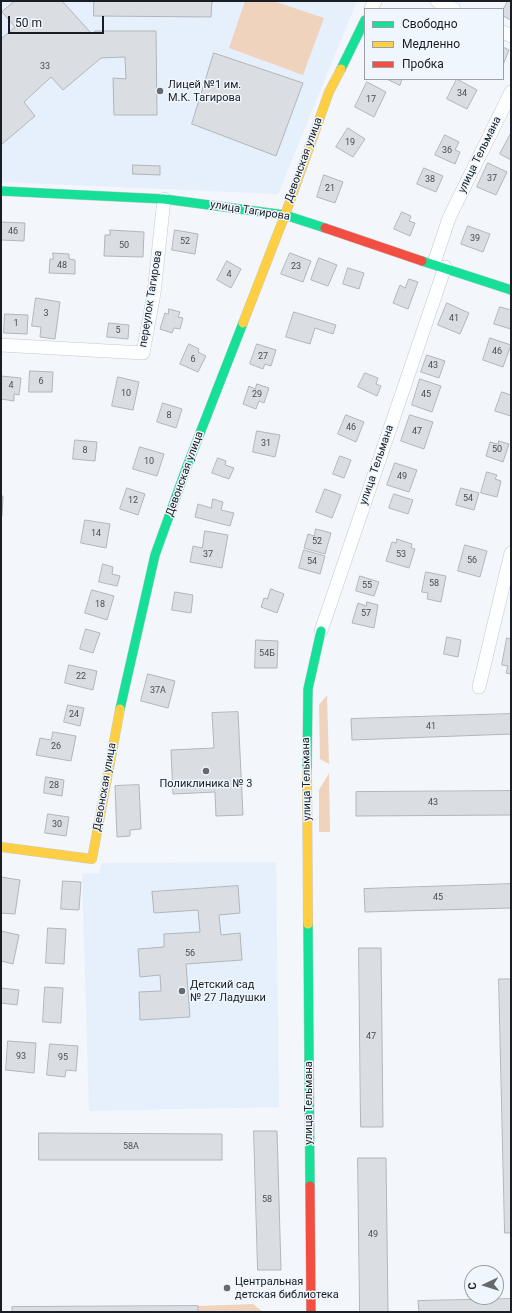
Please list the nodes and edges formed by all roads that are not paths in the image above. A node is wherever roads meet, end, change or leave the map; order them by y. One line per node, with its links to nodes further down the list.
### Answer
1 (437, 1): 2 (street)
2 (452, 8)
3 (364, 22): 7 (street, Девонская улица)
4 (511, 92): 8 (street, улица Тельмана)
5 (1, 191): 6 (street, улица Тагирова)
6 (164, 199): 7 (street, улица Тагирова); 10 (street, переулок Тагирова)
7 (285, 214): 8 (street, улица Тагирова); 14 (street, Девонская улица)
8 (439, 265): 9 (street, улица Тагирова); 12 (street, улица Тельмана)
9 (511, 290)
10 (1, 345)
11 (511, 553): 13 (street)
12 (321, 631): 15 (street, улица Тельмана)
13 (479, 687)
14 (1, 848)
15 (311, 1312)

